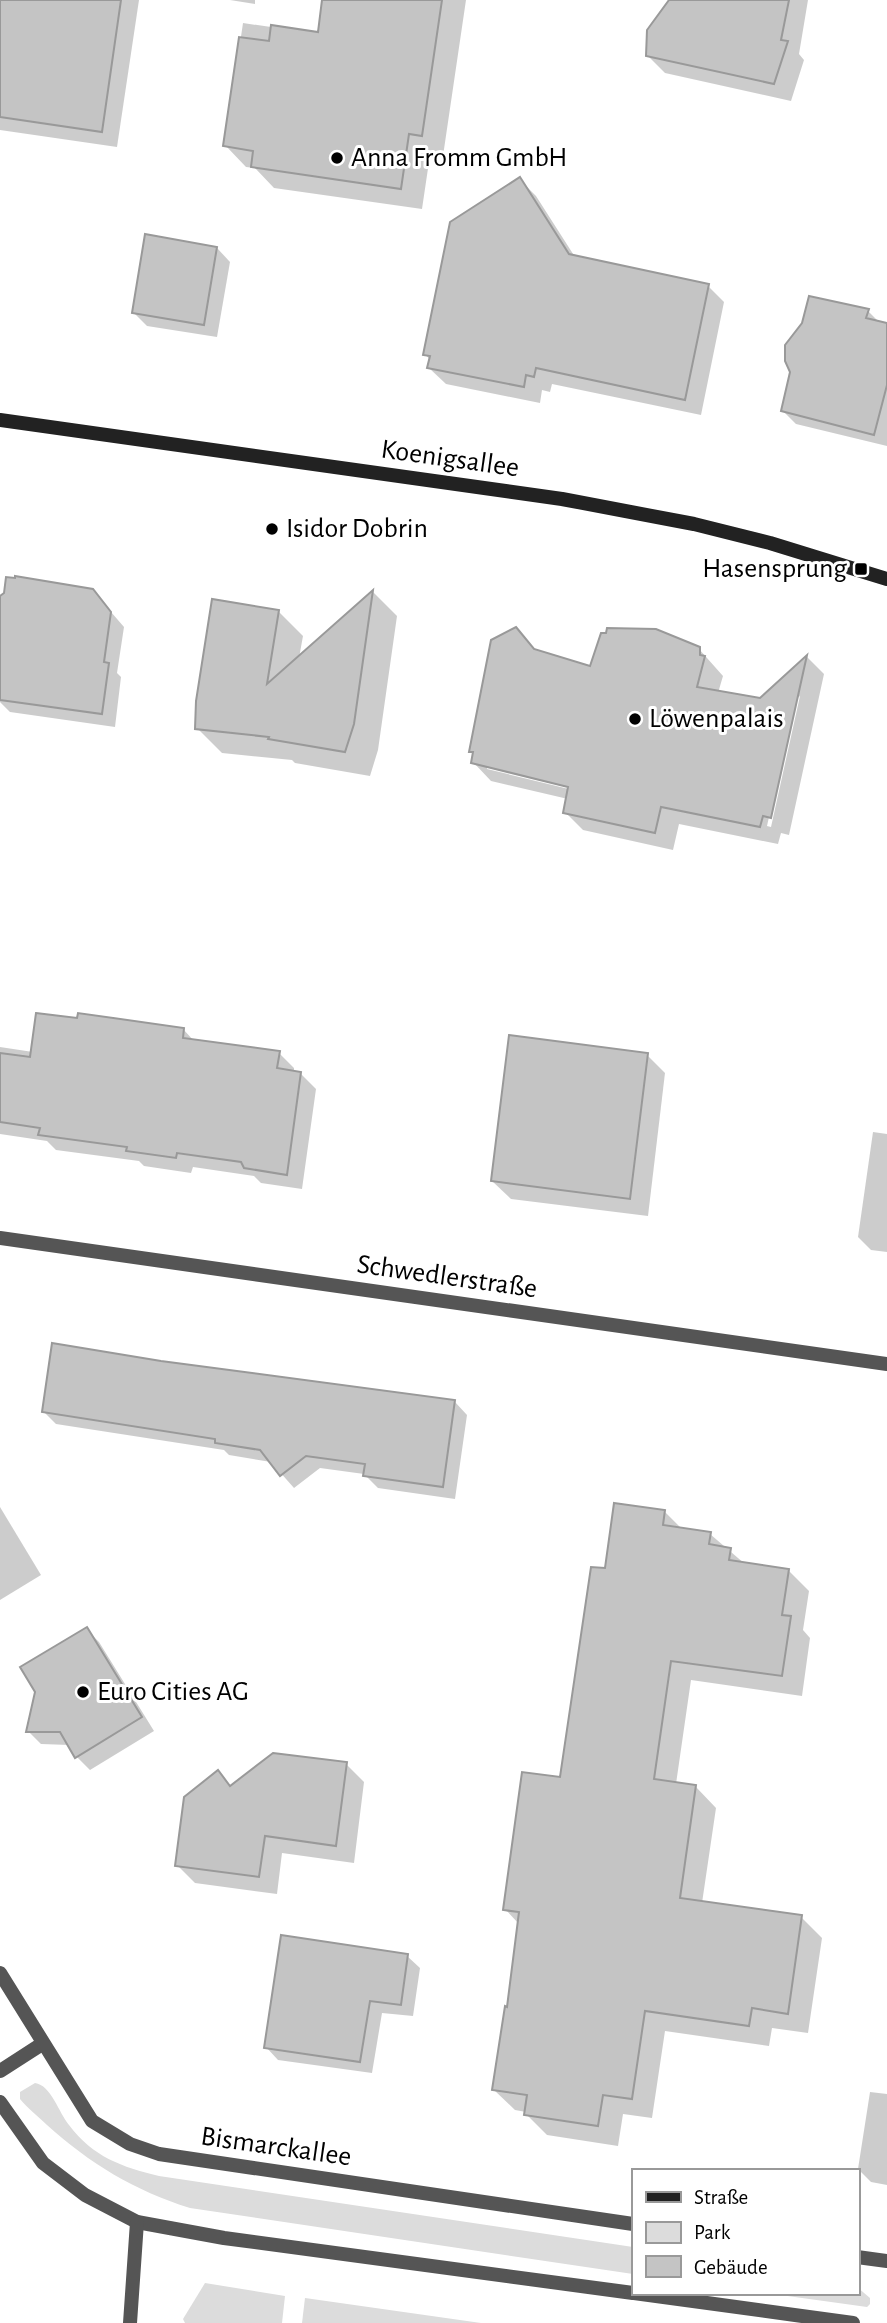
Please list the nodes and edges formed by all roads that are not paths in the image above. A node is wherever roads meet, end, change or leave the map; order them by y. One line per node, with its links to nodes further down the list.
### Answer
1 (0, 420): 2 (main road, Koenigsallee)
2 (887, 579)
3 (0, 1238): 4 (street, Schwedlerstraße)
4 (887, 1364)
5 (0, 1973): 6 (street, Bismarckallee)
6 (42, 2044): 7 (street); 10 (street, Bismarckallee)
7 (0, 2071)
8 (0, 2102): 9 (street)
9 (136, 2222): 13 (street); 15 (street)
10 (632, 2224)
11 (859, 2257): 12 (street)
12 (887, 2261)
13 (632, 2293)
14 (649, 2295): 16 (street)
15 (130, 2323)
16 (853, 2323)

